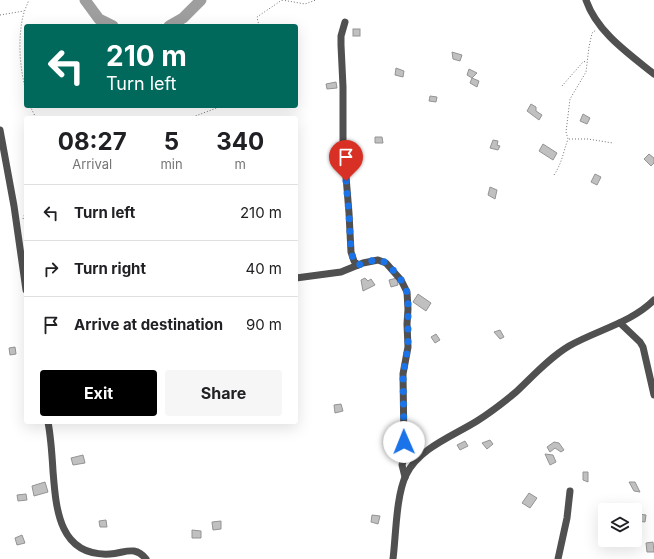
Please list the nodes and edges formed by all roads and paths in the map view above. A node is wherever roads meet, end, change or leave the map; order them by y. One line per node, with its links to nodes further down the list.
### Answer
1 (29, 0): 5 (path)
2 (282, 0): 3 (path); 8 (path)
3 (316, 0)
4 (586, 0): 9 (street)
5 (25, 11): 6 (path); 12 (path)
6 (0, 15)
7 (345, 22): 20 (street)
8 (259, 24)
9 (602, 28): 10 (path); 11 (street)
10 (587, 61): 13 (path); 17 (path)
11 (654, 74)
12 (24, 82)
13 (562, 86)
14 (217, 108): 15 (path)
15 (195, 116)
16 (0, 130): 21 (street)
17 (568, 139): 18 (path); 19 (path)
18 (612, 143)
19 (554, 175)
20 (358, 265): 22 (street); 27 (street)
21 (24, 276)
22 (298, 278)
23 (654, 300): 24 (street)
24 (620, 323): 25 (street); 28 (street)
25 (654, 395)
26 (48, 424): 31 (street)
27 (406, 450): 28 (street); 29 (street)
28 (418, 458): 29 (street)
29 (405, 477): 32 (street)
30 (570, 491): 33 (street)
31 (146, 559)
32 (393, 559)
33 (558, 559)

